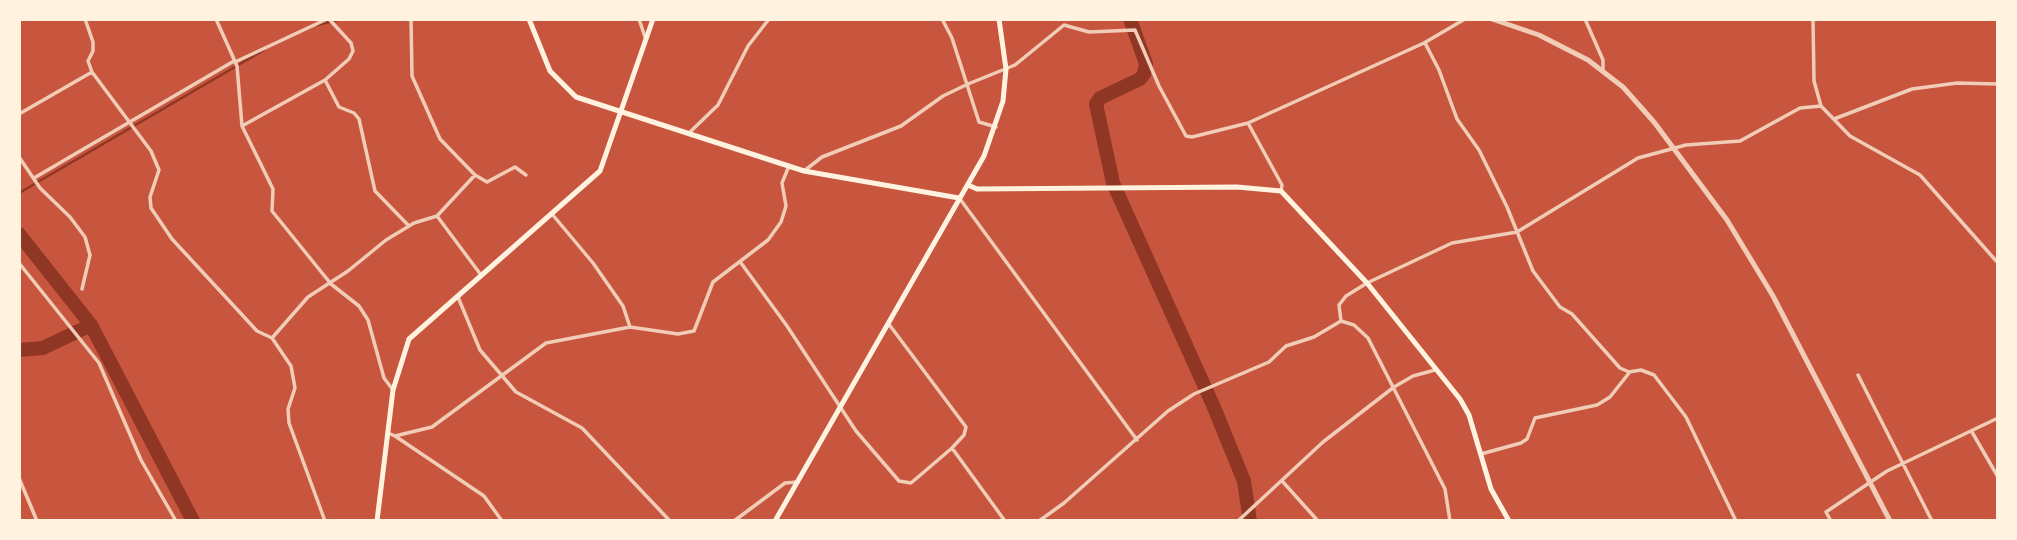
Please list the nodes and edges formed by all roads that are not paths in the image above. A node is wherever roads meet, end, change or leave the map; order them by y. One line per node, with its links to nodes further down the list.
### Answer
1 (85, 19): 23 (street)
2 (216, 19): 20 (street)
3 (411, 19): 40 (street)
4 (529, 19): 28 (main road)
5 (639, 19): 18 (street)
6 (653, 19): 18 (main road)
7 (769, 19): 35 (street)
8 (942, 19): 25 (street)
9 (999, 19): 21 (main road)
10 (1065, 19): 17 (street)
11 (1465, 19): 19 (street)
12 (1492, 19): 16 (street)
13 (1585, 19): 22 (street)
14 (1813, 19): 27 (street)
15 (330, 20): 20 (street); 24 (street)
16 (1509, 22): 22 (street)
17 (1064, 25): 21 (street); 31 (street)
18 (647, 38): 28 (main road)
19 (1424, 43): 31 (street); 49 (street)
20 (236, 63): 32 (street); 33 (street)
21 (1006, 69): 25 (street); 34 (main road)
22 (1603, 69): 36 (street)
23 (92, 72): 29 (street); 32 (street)
24 (326, 80): 33 (street); 48 (street)
25 (968, 84): 34 (street); 39 (street)
26 (1998, 84): 30 (street)
27 (1821, 106): 30 (street); 36 (street)
28 (619, 110): 35 (main road); 46 (main road)
29 (19, 114)
30 (1834, 119): 52 (street)
31 (1248, 123): 44 (street)
32 (131, 124): 42 (street); 61 (street)
33 (242, 126): 55 (street)
34 (996, 127): 43 (main road)
35 (690, 132): 38 (main road)
36 (1674, 148): 49 (street); 81 (street)
37 (19, 157): 42 (street)
38 (789, 166): 39 (main road); 51 (street)
39 (804, 171): 45 (main road)
40 (475, 175): 41 (street); 47 (street)
41 (526, 175)
42 (36, 181): 56 (street)
43 (968, 184): 44 (main road); 45 (main road)
44 (1281, 191): 54 (main road)
45 (959, 198): 59 (main road); 73 (street)
46 (552, 214): 53 (main road); 60 (street)
47 (437, 216): 48 (street); 53 (street)
48 (409, 226): 55 (street)
49 (1517, 232): 54 (street); 63 (street)
50 (19, 263): 85 (street)
51 (741, 263): 60 (street); 68 (street)
52 (1998, 263)
53 (481, 275): 57 (main road)
54 (1367, 283): 58 (street); 62 (main road)
55 (331, 284): 61 (street); 67 (street)
56 (82, 289)
57 (457, 295): 65 (street); 67 (main road)
58 (1341, 321): 66 (street); 73 (street)
59 (887, 323): 68 (main road); 74 (street)
60 (630, 327): 65 (street)
61 (272, 338): 86 (street)
62 (1435, 370): 66 (street); 75 (main road)
63 (1629, 372): 75 (street); 96 (street)
64 (1858, 375): 76 (street)
65 (502, 376): 72 (street); 89 (street)
66 (1394, 387): 80 (street); 95 (street)
67 (393, 390): 71 (main road)
68 (840, 408): 74 (street); 79 (main road)
69 (1998, 418): 70 (street)
70 (1972, 432): 76 (street); 77 (street)
71 (388, 433): 72 (street); 87 (main road)
72 (395, 436): 88 (street)
73 (1137, 440): 93 (street)
74 (952, 448): 92 (street)
75 (1481, 454): 83 (main road)
76 (1903, 462): 81 (street); 99 (street)
77 (1998, 477)
78 (19, 478): 84 (street)
79 (797, 482): 90 (street); 91 (main road)
80 (1283, 482): 82 (street); 94 (street)
81 (1871, 484): 97 (street); 98 (street)
82 (1240, 519)
83 (1506, 520)
84 (37, 521)
85 (176, 521)
86 (325, 521)
87 (377, 521)
88 (502, 521)
89 (670, 521)
90 (734, 521)
91 (775, 521)
92 (1005, 521)
93 (1039, 521)
94 (1318, 521)
95 (1450, 521)
96 (1736, 521)
97 (1831, 521)
98 (1891, 521)
99 (1933, 521)

